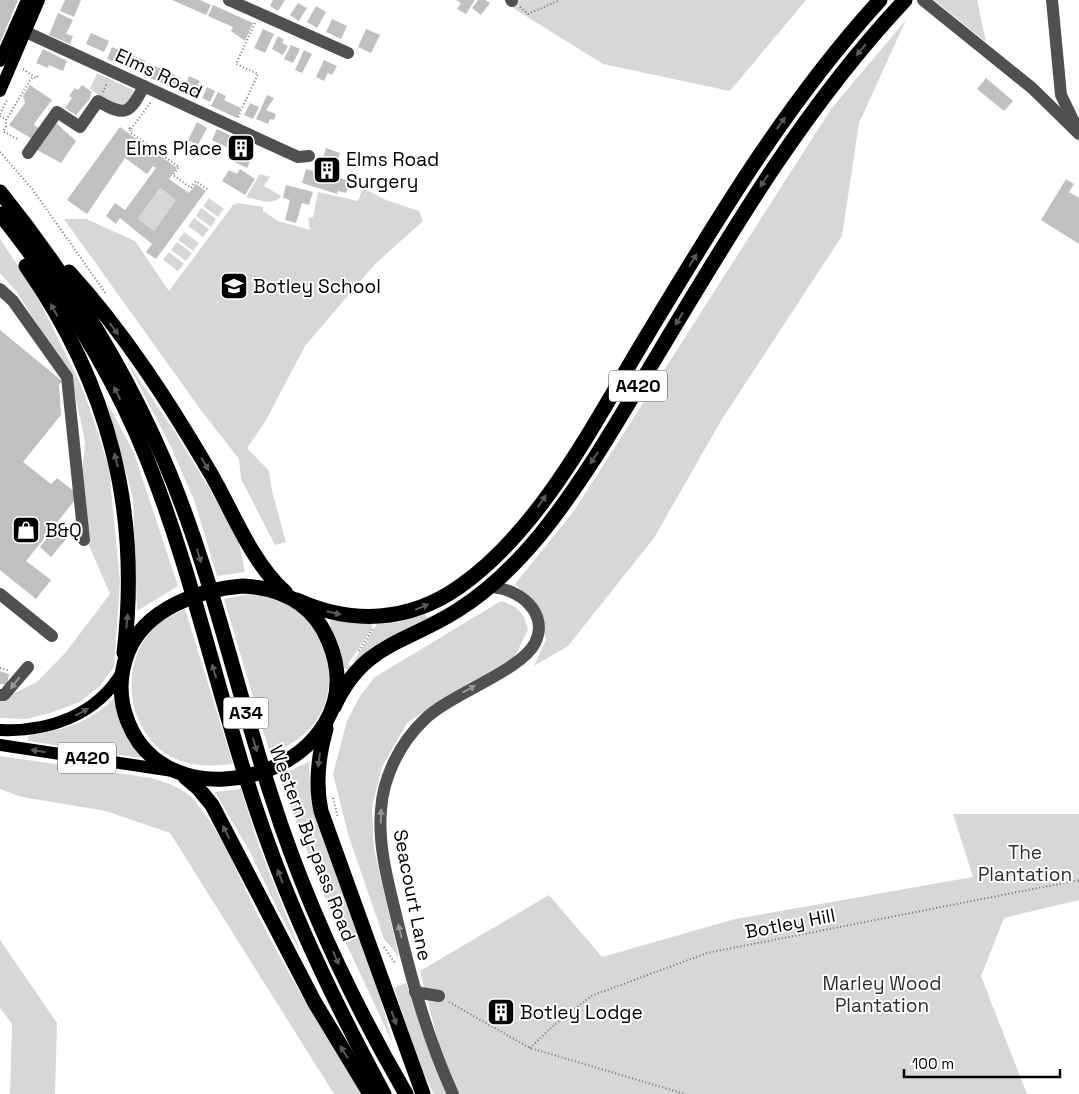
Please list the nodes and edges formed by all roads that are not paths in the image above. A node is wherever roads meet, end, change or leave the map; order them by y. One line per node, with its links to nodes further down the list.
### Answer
1 (27, 0): 8 (main road)
2 (39, 0): 8 (main road)
3 (229, 0): 9 (street)
4 (879, 0): 24 (highway, A420, one-way to 4)
5 (905, 0): 22 (highway, A420, one-way to 22)
6 (923, 0): 13 (street)
7 (1052, 0): 13 (street)
8 (20, 29): 10 (main road); 11 (street, Elms Road); 12 (main road)
9 (348, 54)
10 (0, 61)
11 (144, 86): 14 (street); 15 (street, Elms Road)
12 (0, 91)
13 (1079, 133)
14 (28, 153)
15 (309, 156)
16 (0, 192): 19 (highway, A34)
17 (0, 214): 36 (highway, Western By-pass Road / A34, one-way to 17)
18 (0, 221): 27 (highway, one-way to 18)
19 (26, 225): 24 (highway, one-way to 24); 37 (highway, Western By-pass Road / A34, one-way to 37)
20 (0, 289): 21 (street)
21 (84, 540)
22 (490, 587): 29 (highway, A420); 33 (street, Seacourt Lane, one-way to 22)
23 (0, 594): 25 (street)
24 (295, 599): 27 (highway); 29 (highway)
25 (52, 636)
26 (28, 667): 28 (street, one-way to 28)
27 (122, 671): 30 (main road, A420, one-way to 27); 32 (highway)
28 (0, 695)
29 (333, 710): 32 (highway); 38 (highway, one-way to 38)
30 (0, 730)
31 (0, 745): 32 (main road, A420, one-way to 31)
32 (175, 772): 35 (highway, one-way to 32)
33 (415, 992): 34 (street); 39 (street, Seacourt Lane)
34 (439, 996)
35 (370, 1094)
36 (384, 1094)
37 (406, 1094)
38 (423, 1094)
39 (453, 1094)

